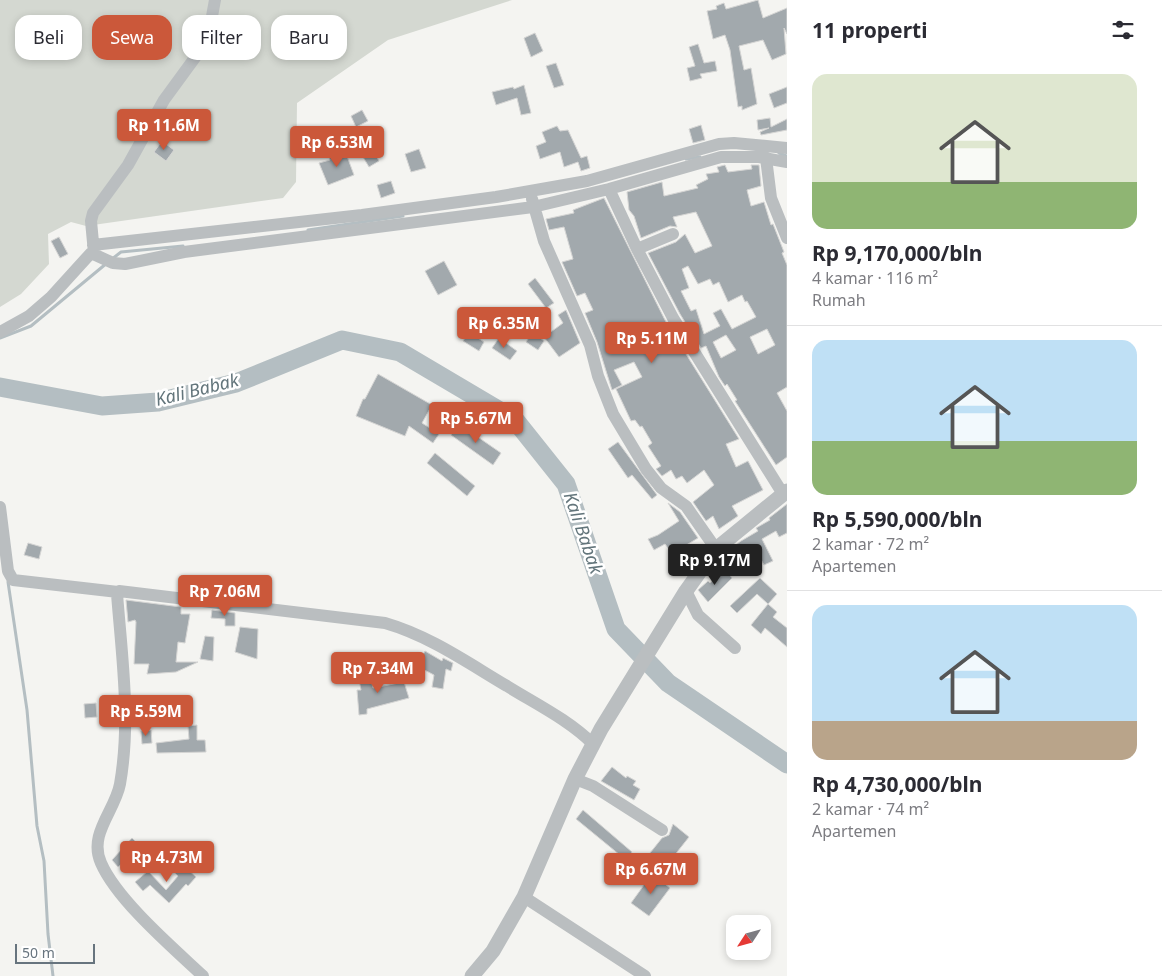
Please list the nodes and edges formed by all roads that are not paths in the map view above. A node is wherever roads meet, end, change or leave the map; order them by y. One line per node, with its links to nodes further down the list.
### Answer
1 (215, 0): 12 (street)
2 (787, 148): 3 (street)
3 (734, 149): 4 (street); 6 (street); 7 (street)
4 (766, 158): 5 (street); 10 (street)
5 (787, 162)
6 (609, 189): 7 (street); 11 (street)
7 (531, 199): 8 (street); 16 (street)
8 (363, 222): 12 (street); 12 (street)
9 (673, 234): 11 (street)
10 (787, 238)
11 (637, 249): 14 (street)
12 (101, 255): 13 (street)
13 (0, 332)
14 (785, 493): 16 (street)
15 (0, 507): 18 (street)
16 (716, 549): 17 (street)
17 (686, 590): 19 (street); 20 (street)
18 (118, 592): 20 (street); 24 (street)
19 (735, 648)
20 (593, 744): 21 (street)
21 (576, 779): 22 (street); 23 (street)
22 (662, 830)
23 (524, 897): 25 (street); 26 (street)
24 (203, 976)
25 (472, 976)
26 (645, 976)

